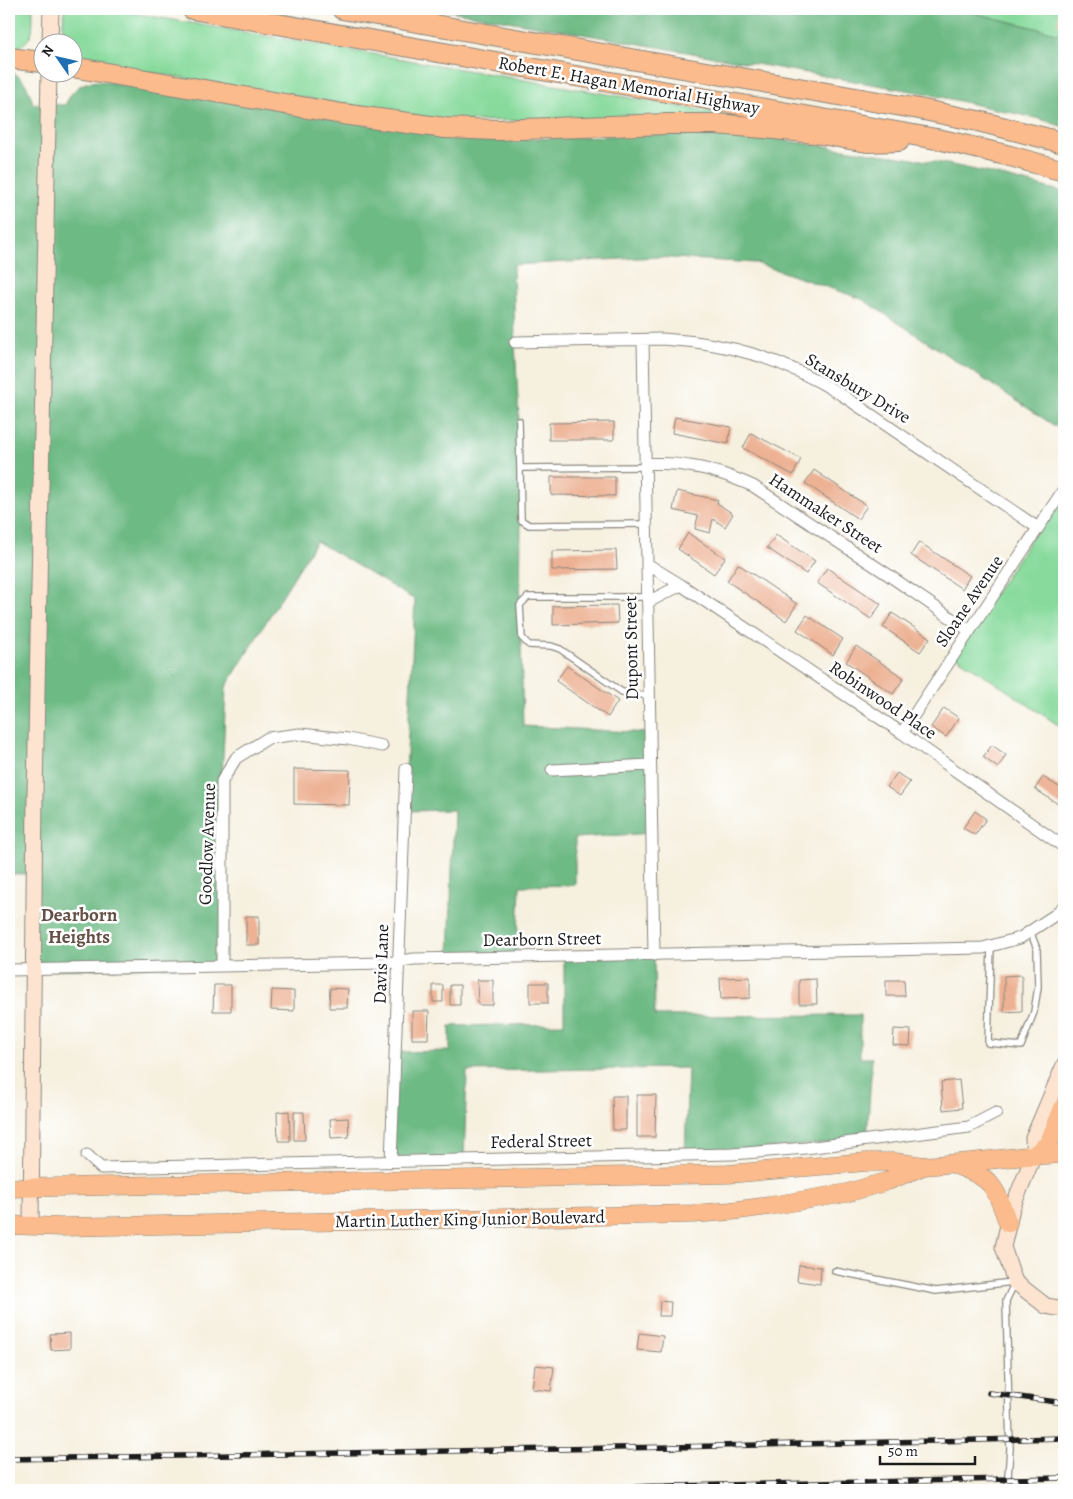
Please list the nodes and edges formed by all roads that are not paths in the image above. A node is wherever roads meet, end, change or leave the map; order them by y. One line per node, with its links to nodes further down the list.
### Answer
1 (51, 9): 4 (main road)
2 (192, 9): 9 (highway, Robert E. Hagan Memorial Highway)
3 (342, 9): 10 (highway, Robert E. Hagan Memorial Highway)
4 (50, 32)
5 (9, 58): 6 (highway)
6 (32, 61)
7 (82, 69): 9 (highway)
8 (49, 82): 38 (main road)
9 (942, 140): 11 (highway, Robert E. Hagan Memorial Highway)
10 (1064, 143)
11 (1064, 171)
12 (643, 340): 13 (street, Stansbury Drive); 15 (street, Dupont Street); 19 (street, Stansbury Drive)
13 (515, 342)
14 (519, 421): 16 (lane)
15 (646, 465): 16 (lane); 18 (street, Dupont Street); 23 (street, Hammaker Street)
16 (520, 468): 18 (lane)
17 (1064, 489): 19 (street, Sloane Avenue)
18 (647, 524): 20 (street, Dupont Street)
19 (1038, 528): 23 (street, Sloane Avenue)
20 (647, 564): 21 (street, Robinwood Place); 22 (street, Dupont Street)
21 (681, 584): 22 (street); 25 (street, Robinwood Place)
22 (648, 600): 24 (street, Dupont Street); 24 (lane)
23 (970, 631): 25 (street, Sloane Avenue)
24 (649, 696): 27 (street, Dupont Street)
25 (902, 733): 30 (street, Robinwood Place)
26 (382, 746): 36 (street, Goodlow Avenue)
27 (650, 765): 29 (street); 34 (street, Dupont Street)
28 (406, 769): 35 (street, Davis Lane)
29 (552, 770)
30 (1064, 847)
31 (1064, 906): 32 (street, Dearborn Street)
32 (1030, 931): 33 (street, Dearborn Street); 33 (lane)
33 (990, 946): 34 (street, Dearborn Street)
34 (654, 955): 35 (street, Dearborn Street)
35 (399, 961): 36 (street, Dearborn Street); 45 (street, Davis Lane)
36 (222, 966): 38 (street, Dearborn Street)
37 (9, 970): 38 (street, Dearborn Street)
38 (34, 970): 49 (main road)
39 (1064, 1065): 44 (main road)
40 (1064, 1106): 44 (main road)
41 (996, 1113): 45 (street, Federal Street)
42 (1064, 1154): 44 (main road, Martin Luther King Junior Boulevard)
43 (87, 1155): 45 (street, Federal Street)
44 (1034, 1155): 46 (main road, Martin Luther King Junior Boulevard); 50 (main road)
45 (391, 1161)
46 (953, 1164): 47 (main road, Martin Luther King Junior Boulevard); 50 (main road)
47 (924, 1166): 49 (main road, Martin Luther King Junior Boulevard); 52 (main road, Martin Luther King Junior Boulevard)
48 (9, 1188): 49 (main road, Martin Luther King Junior Boulevard)
49 (32, 1188): 52 (main road)
50 (1008, 1223): 54 (main road)
51 (9, 1225): 52 (main road, Martin Luther King Junior Boulevard)
52 (31, 1225)
53 (835, 1271): 54 (lane)
54 (1016, 1282): 55 (main road); 56 (lane)
55 (1064, 1309)
56 (1007, 1490)

